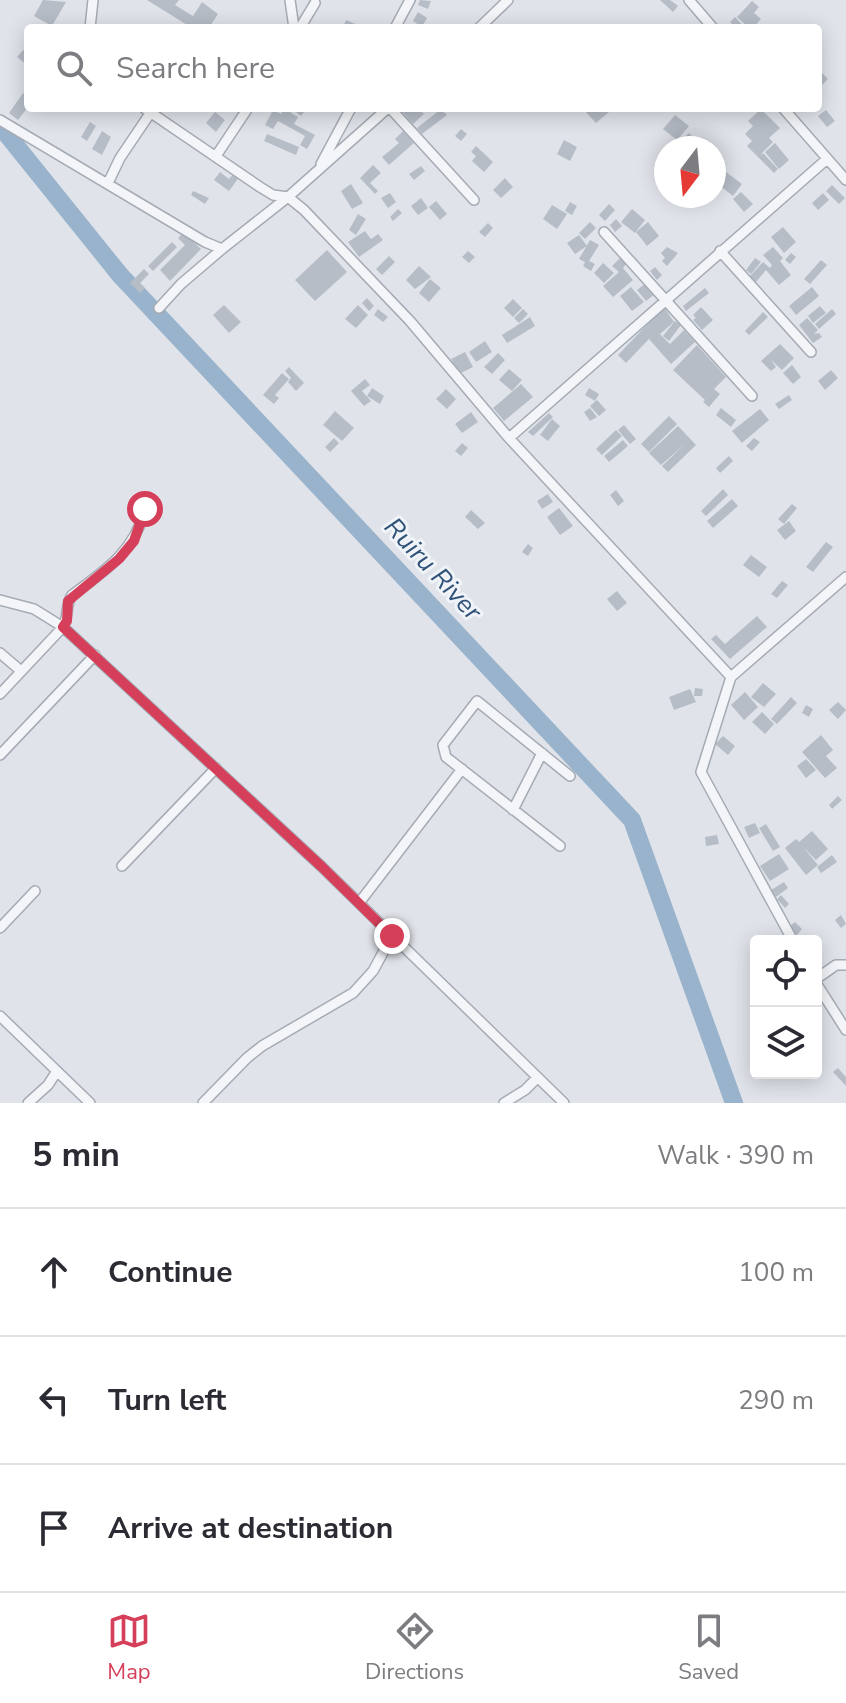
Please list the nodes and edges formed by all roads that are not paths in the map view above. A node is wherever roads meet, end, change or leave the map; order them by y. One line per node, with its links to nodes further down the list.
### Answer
1 (93, 0): 7 (street)
2 (290, 0): 8 (street)
3 (410, 0): 10 (street)
4 (508, 0): 11 (street)
5 (691, 1): 12 (street)
6 (315, 3): 9 (street)
7 (90, 24)
8 (296, 24)
9 (300, 24)
10 (397, 24)
11 (483, 24)
12 (710, 24)
13 (147, 112): 25 (street)
14 (151, 112): 21 (street)
15 (245, 112): 21 (street)
16 (349, 112): 23 (street)
17 (384, 112): 23 (street)
18 (393, 112): 27 (street)
19 (786, 112): 22 (street)
20 (0, 120): 25 (street)
21 (216, 156): 26 (street)
22 (827, 159): 24 (street); 30 (street)
23 (317, 171): 26 (street)
24 (846, 180)
25 (108, 183): 29 (street)
26 (288, 197): 29 (street); 35 (street)
27 (474, 200)
28 (604, 232): 31 (street)
29 (222, 249): 32 (street)
30 (720, 251): 31 (street); 33 (street)
31 (666, 299): 34 (street); 35 (street)
32 (159, 308)
33 (811, 352)
34 (752, 396)
35 (509, 438): 43 (street)
36 (145, 509): 39 (street)
37 (846, 577): 43 (street)
38 (0, 600): 39 (street)
39 (63, 627): 41 (street); 42 (street)
40 (0, 653): 42 (street)
41 (95, 655): 46 (street); 47 (street)
42 (21, 671): 44 (street)
43 (731, 677): 56 (street)
44 (0, 694)
45 (542, 753): 48 (street); 49 (street); 50 (street)
46 (0, 755)
47 (216, 768): 52 (street); 54 (street)
48 (462, 769): 50 (street); 54 (street)
49 (570, 776)
50 (513, 810): 51 (street)
51 (560, 846)
52 (122, 866)
53 (35, 891): 55 (street)
54 (359, 903): 57 (street)
55 (0, 928)
56 (790, 935)
57 (392, 936): 64 (street); 67 (street)
58 (846, 965): 59 (street)
59 (822, 976)
60 (822, 991): 62 (street)
61 (0, 1016): 63 (street)
62 (846, 1030)
63 (57, 1071): 65 (street); 66 (street)
64 (537, 1078): 68 (street); 69 (street)
65 (28, 1103)
66 (90, 1103)
67 (203, 1103)
68 (504, 1103)
69 (564, 1103)

